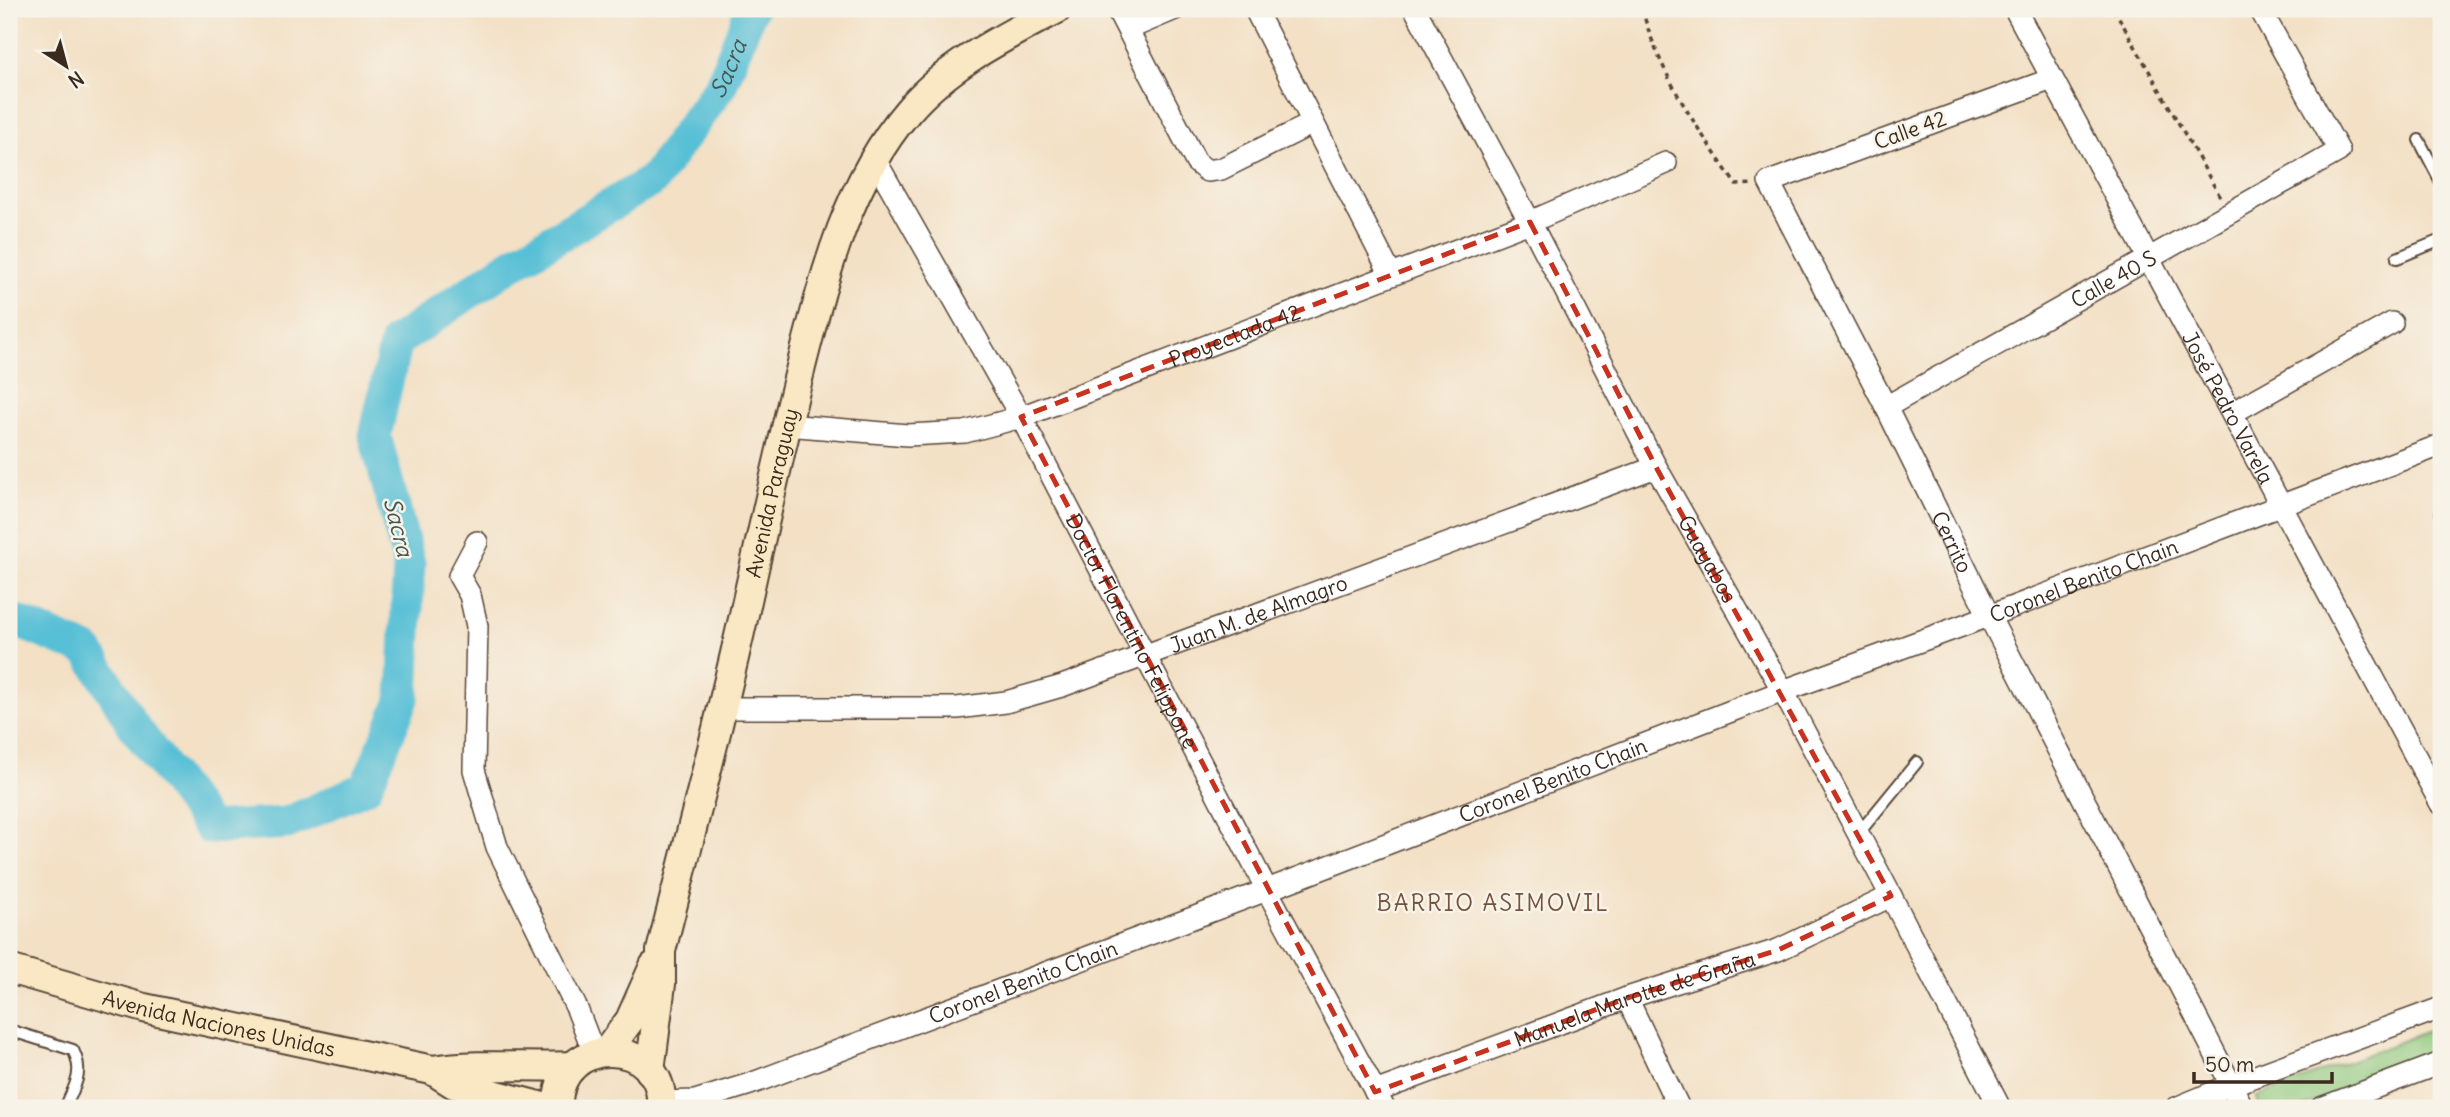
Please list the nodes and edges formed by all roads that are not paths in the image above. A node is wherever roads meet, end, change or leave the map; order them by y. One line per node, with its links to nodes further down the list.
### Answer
1 (1057, 9): 12 (street, Avenida Paraguay)
2 (1117, 9): 8 (street)
3 (1175, 9): 8 (street)
4 (1255, 9): 10 (street)
5 (1415, 9): 16 (street, Guayabos)
6 (2015, 9): 9 (street, José Pedro Varela)
7 (2260, 9): 19 (street, Calle 40 S)
8 (1128, 29): 10 (street)
9 (2052, 79): 14 (street, Calle 42); 19 (street, José Pedro Varela)
10 (1313, 123): 20 (street)
11 (2419, 140): 15 (lane)
12 (874, 158): 24 (street, Doctor Florentino Felippone); 25 (street, Avenida Paraguay)
13 (1666, 163): 16 (street, Proyectada 42)
14 (1769, 182): 22 (street, Cerrito)
15 (2441, 182)
16 (1530, 222): 20 (street, Proyectada 42); 27 (street, Guayabos)
17 (2441, 240): 18 (lane)
18 (2397, 258)
19 (2149, 260): 22 (street, Calle 40 S); 23 (street, José Pedro Varela)
20 (1391, 275): 24 (street, Proyectada 42)
21 (2392, 323): 23 (street)
22 (1886, 407): 30 (street, Cerrito)
23 (2232, 413): 28 (street, José Pedro Varela)
24 (1021, 417): 25 (street, Proyectada 42); 31 (street, Doctor Florentino Felippone)
25 (786, 425): 33 (street, Avenida Paraguay)
26 (2441, 444): 28 (street, Coronel Benito Chain)
27 (1656, 467): 31 (street, Juan M. de Almagro); 32 (street, Guayabos)
28 (2282, 506): 30 (street, Coronel Benito Chain); 35 (street, José Pedro Varela)
29 (477, 542): 44 (street)
30 (1989, 616): 32 (street, Coronel Benito Chain); 48 (street, Cerrito)
31 (1145, 654): 33 (street, Juan M. de Almagro); 37 (street, Doctor Florentino Felippone)
32 (1783, 691): 36 (street, Guayabos); 37 (street, Coronel Benito Chain)
33 (723, 708): 39 (street, Avenida Paraguay)
34 (1917, 762): 36 (lane)
35 (2441, 804)
36 (1858, 834): 38 (street, Guayabos)
37 (1267, 890): 49 (street, Doctor Florentino Felippone); 50 (street, Coronel Benito Chain)
38 (1891, 896): 41 (street, Manuela Marotte de Graña); 55 (street, Guayabos)
39 (661, 951): 44 (street); 47 (street, Avenida Paraguay)
40 (9, 969): 46 (street, Avenida Naciones Unidas)
41 (1627, 998): 49 (street, Manuela Marotte de Graña); 54 (street)
42 (2441, 1008): 48 (street)
43 (9, 1030): 51 (lane)
44 (592, 1057): 46 (street); 47 (street); 53 (street)
45 (2441, 1063): 58 (street)
46 (432, 1070): 52 (street)
47 (650, 1071): 50 (street)
48 (2231, 1084): 56 (street); 57 (street, Cerrito)
49 (1380, 1100)
50 (661, 1105)
51 (65, 1108)
52 (547, 1108)
53 (558, 1108)
54 (1679, 1108)
55 (2000, 1108)
56 (2176, 1108)
57 (2243, 1108)
58 (2321, 1108)

